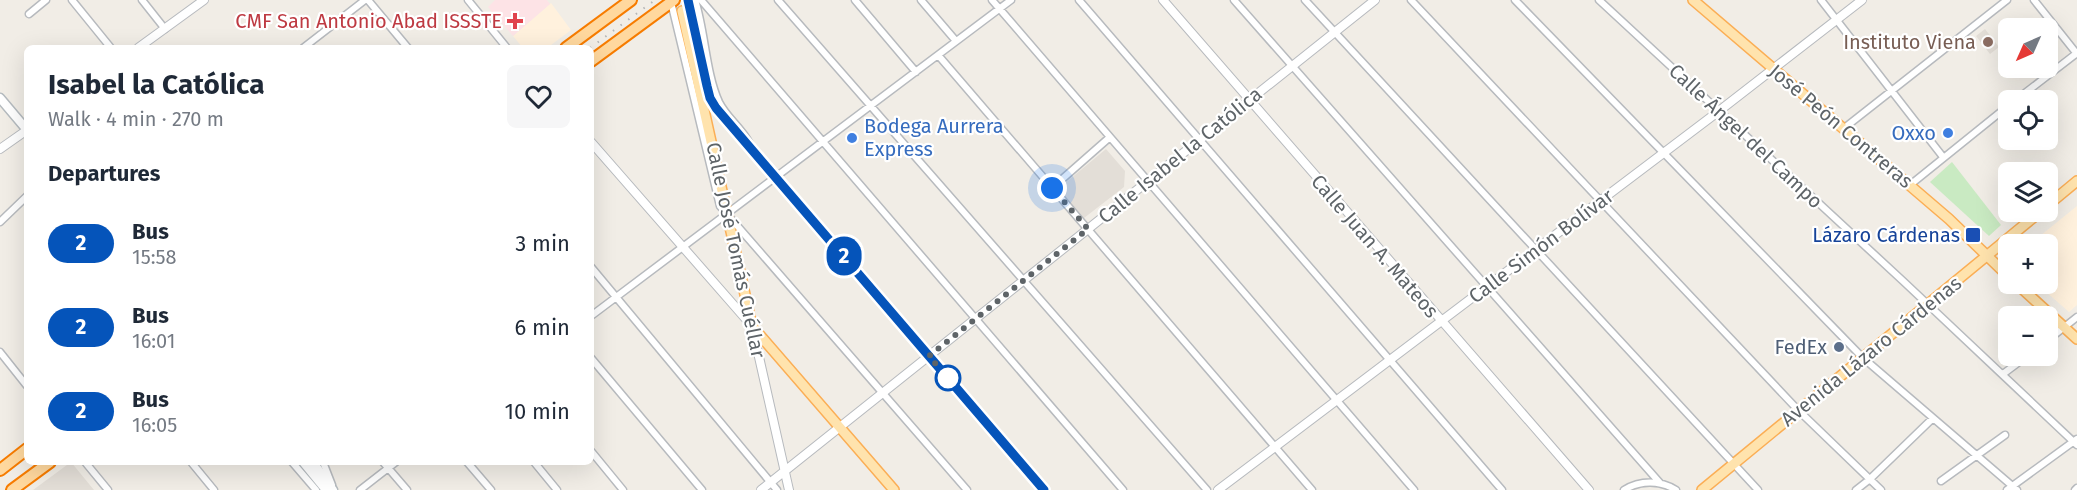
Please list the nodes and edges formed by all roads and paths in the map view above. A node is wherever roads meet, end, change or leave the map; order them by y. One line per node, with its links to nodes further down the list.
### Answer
1 (46, 0): 30 (street)
2 (72, 0): 35 (street)
3 (142, 0): 32 (street)
4 (204, 0): 32 (street)
5 (367, 0): 37 (street); 38 (street)
6 (468, 0): 39 (street)
7 (632, 0): 40 (highway)
8 (701, 0): 59 (street)
9 (778, 0): 51 (street)
10 (855, 0): 46 (street)
11 (921, 0): 34 (street)
12 (992, 0): 29 (street)
13 (1011, 0): 29 (street)
14 (1079, 0): 58 (street)
15 (1163, 0): 50 (street, Calle Juan A. Mateos)
16 (1234, 0): 44 (street)
17 (1305, 0): 33 (street)
18 (1375, 0): 33 (street, Calle Isabel la Católica)
19 (1411, 0): 71 (street)
20 (1515, 0): 62 (street)
21 (1599, 0): 52 (street, Calle Ángel del Campo)
22 (1821, 0): 31 (street)
23 (1862, 0): 31 (street, Calle Simón Bolívar)
24 (2007, 0): 48 (street)
25 (2034, 0): 41 (street)
26 (672, 1): 43 (highway); 72 (street)
27 (1695, 1): 45 (main road, José Peón Contreras)
28 (689, 5): 64 (main road, Calle José Tomás Cuéllar); 72 (main road, Calle José Tomás Cuéllar)
29 (1000, 9): 34 (street); 57 (street)
30 (29, 14)
31 (1837, 20): 45 (street, Calle Simón Bolívar); 48 (street)
32 (165, 29): 36 (street)
33 (1334, 32): 44 (street, Calle Isabel la Católica); 77 (street)
34 (956, 41): 42 (street)
35 (109, 45)
36 (142, 45)
37 (307, 45)
38 (405, 45)
39 (505, 45)
40 (570, 45)
41 (2077, 54): 47 (street)
42 (938, 55): 46 (street); 68 (street)
43 (594, 60)
44 (1292, 66): 50 (street, Calle Isabel la Católica); 82 (street)
45 (1773, 69): 52 (street, Calle Simón Bolívar); 55 (main road, José Peón Contreras)
46 (916, 72): 51 (street)
47 (2029, 90)
48 (1892, 91): 55 (street); 63 (street)
49 (0, 98): 54 (main road)
50 (1249, 99): 58 (street, Calle Isabel la Católica); 89 (street, Calle Juan A. Mateos)
51 (870, 106): 59 (street); 81 (street)
52 (1719, 111): 62 (street, Calle Simón Bolívar); 85 (street, Calle Ángel del Campo)
53 (1998, 114): 63 (street)
54 (24, 126)
55 (1844, 129): 67 (main road, José Peón Contreras)
56 (24, 132): 61 (street)
57 (1110, 137): 65 (street); 68 (street)
58 (1199, 139): 65 (street, Calle Isabel la Católica); 97 (street)
59 (823, 141): 64 (street); 88 (street)
60 (594, 145): 76 (street)
61 (0, 150)
62 (1664, 153): 71 (street, Calle Simón Bolívar); 96 (street)
63 (1943, 157): 67 (street)
64 (776, 177): 72 (street); 95 (main road, Calle José Tomás Cuéllar)
65 (1148, 181): 75 (street, Calle Isabel la Católica); 103 (street)
66 (2077, 181): 69 (main road)
67 (1910, 185): 78 (main road, José Peón Contreras)
68 (1052, 188): 75 (street)
69 (2058, 197)
70 (24, 199): 73 (street)
71 (1600, 201): 77 (street, Calle Simón Bolívar); 104 (street)
72 (728, 213): 76 (street); 90 (main road, Calle José Tomás Cuéllar); 102 (street)
73 (0, 222)
74 (2028, 222): 78 (main road, Avenida Lázaro Cárdenas)
75 (1088, 229): 81 (street, Calle Isabel la Católica); 109 (street)
76 (683, 247): 84 (street); 90 (street)
77 (1535, 250): 82 (street, Calle Simón Bolívar); 113 (street)
78 (1987, 255): 79 (main road, José Peón Contreras); 85 (main road, Avenida Lázaro Cárdenas)
79 (1998, 266)
80 (594, 271): 84 (street)
81 (1024, 280): 88 (street, Calle Isabel la Católica); 149 (street)
82 (1487, 287): 89 (street, Calle Simón Bolívar); 129 (street)
83 (2028, 294): 91 (main road)
84 (616, 297): 86 (street); 128 (street)
85 (1927, 304): 96 (main road, Avenida Lázaro Cárdenas); 100 (street, Calle Ángel del Campo)
86 (594, 314)
87 (2077, 317): 91 (street)
88 (976, 318): 95 (street, Calle Isabel la Católica); 148 (street)
89 (1441, 321): 97 (street, Calle Simón Bolívar); 154 (street, Calle Juan A. Mateos)
90 (752, 326): 106 (main road); 125 (street, Calle José Tomás Cuéllar)
91 (2064, 328): 92 (street); 93 (main road)
92 (2058, 332)
93 (2077, 339)
94 (0, 352): 101 (street)
95 (929, 356): 102 (street, Calle Isabel la Católica); 147 (main road, Calle José Tomás Cuéllar)
96 (1862, 357): 104 (main road, Avenida Lázaro Cárdenas); 105 (street)
97 (1389, 360): 103 (street, Calle Simón Bolívar); 153 (street)
98 (594, 362): 141 (street)
99 (2014, 366): 100 (street)
100 (2003, 374): 108 (street, Calle Ángel del Campo)
101 (24, 382)
102 (884, 392): 106 (street, Calle Isabel la Católica); 146 (street)
103 (1336, 400): 109 (street, Calle Simón Bolívar); 152 (street)
104 (1798, 410): 113 (main road, Avenida Lázaro Cárdenas); 126 (street)
105 (1933, 418): 112 (street); 126 (street)
106 (840, 428): 125 (street, Calle Isabel la Católica); 145 (main road)
107 (2005, 435): 112 (street)
108 (2076, 442): 131 (street)
109 (1275, 447): 150 (street, Calle Simón Bolívar); 151 (street)
110 (24, 451): 124 (highway)
111 (594, 455): 140 (street)
112 (1977, 455): 127 (street); 131 (street)
113 (1733, 464): 157 (main road, Avenida Lázaro Cárdenas); 158 (street)
114 (46, 465): 132 (highway)
115 (87, 465): 133 (street)
116 (193, 465): 134 (street)
117 (295, 465): 135 (street)
118 (306, 465): 130 (main road)
119 (315, 465): 130 (main road)
120 (323, 465): 130 (street)
121 (386, 465): 136 (street); 137 (street)
122 (470, 465): 138 (street)
123 (536, 465): 139 (street)
124 (0, 470)
125 (785, 471): 128 (street, Calle Isabel la Católica); 144 (street, Calle José Tomás Cuéllar)
126 (1870, 479): 159 (street); 160 (street)
127 (1941, 481)
128 (771, 482): 142 (street, Calle Isabel la Católica); 143 (street)
129 (1660, 483): 155 (street); 156 (street)
130 (330, 488)
131 (2012, 489)
132 (12, 490)
133 (108, 490)
134 (214, 490)
135 (316, 490)
136 (360, 490)
137 (407, 490)
138 (491, 490)
139 (557, 490)
140 (623, 490)
141 (702, 490)
142 (761, 490)
143 (777, 490)
144 (789, 490)
145 (894, 490)
146 (967, 490)
147 (1044, 490)
148 (1123, 490)
149 (1207, 490)
150 (1218, 490)
151 (1312, 490)
152 (1414, 490)
153 (1502, 490)
154 (1589, 490)
155 (1624, 490)
156 (1676, 490)
157 (1702, 490)
158 (1758, 490)
159 (1856, 490)
160 (1881, 490)

